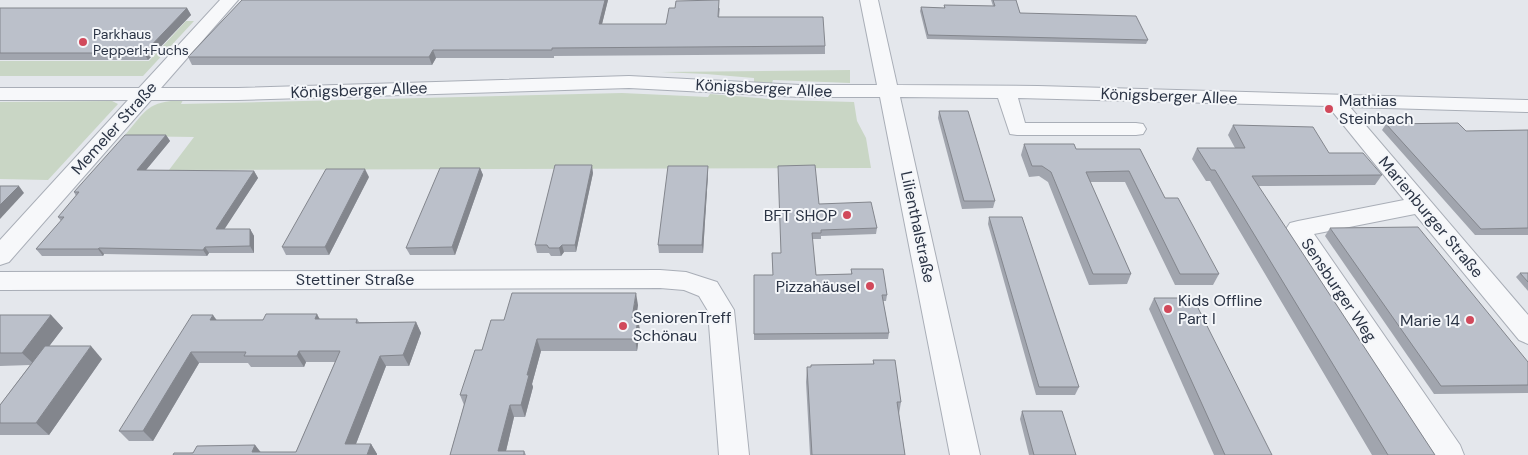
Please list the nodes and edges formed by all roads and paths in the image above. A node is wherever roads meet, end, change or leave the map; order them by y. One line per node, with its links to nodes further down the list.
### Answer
1 (228, 0): 6 (street, Memeler Straße)
2 (869, 0): 3 (street, Lilienthalstraße)
3 (890, 92): 4 (street, Königsberger Allee); 6 (street, Königsberger Allee); 15 (street, Lilienthalstraße)
4 (1006, 92): 7 (street, Königsberger Allee); 9 (street)
5 (0, 94): 6 (street, Königsberger Allee)
6 (143, 95): 11 (street, Memeler Straße)
7 (1334, 101): 8 (street, Königsberger Allee); 10 (street, Marienburger Straße)
8 (1528, 106)
9 (1136, 129)
10 (1420, 205): 13 (street, Marienburger Straße); 16 (street, Sensburger Weg)
11 (0, 256)
12 (0, 281): 14 (street, Stettiner Straße)
13 (1528, 333)
14 (734, 455)
15 (965, 455)
16 (1449, 455)

